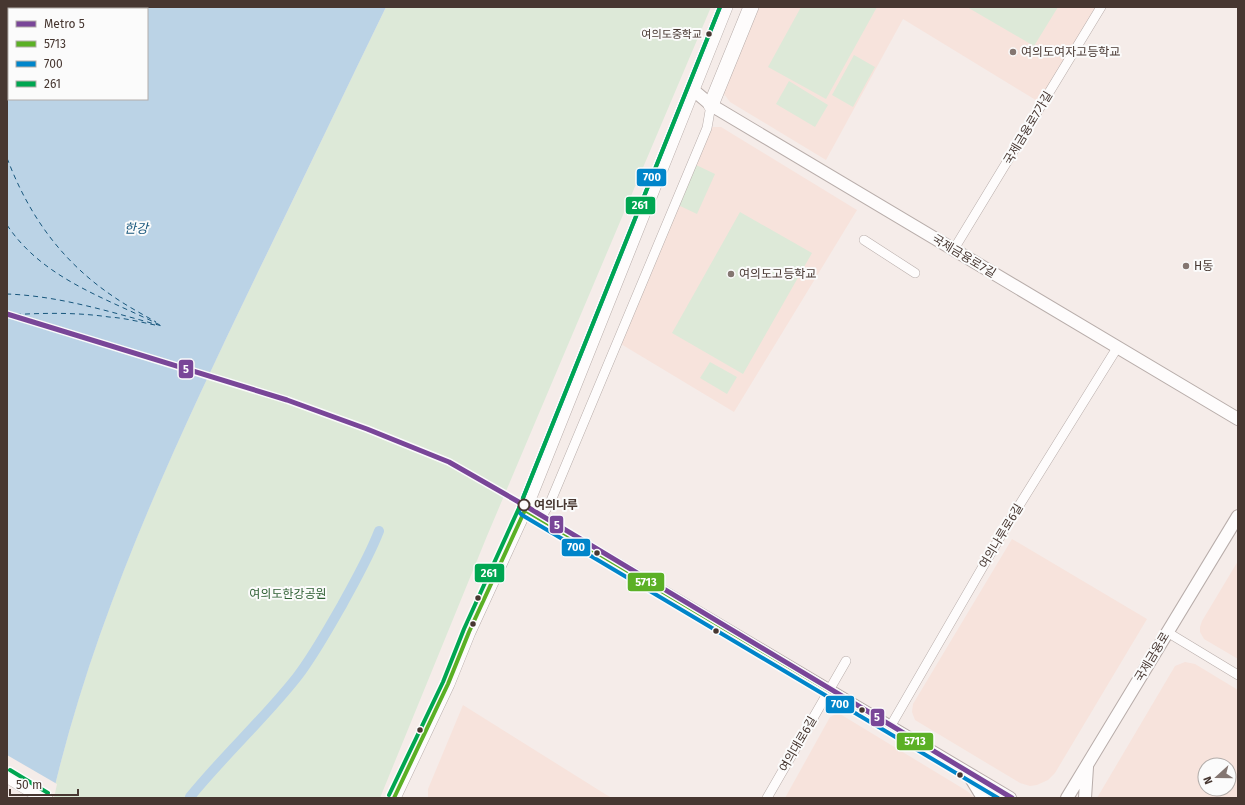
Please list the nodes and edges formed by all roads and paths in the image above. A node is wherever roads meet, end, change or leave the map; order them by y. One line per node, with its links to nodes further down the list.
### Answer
1 (726, 7): 4 (main road)
2 (751, 7): 5 (main road)
3 (1101, 7): 7 (street, 국제금융로7가길)
4 (692, 89): 5 (street, 국제금융로7길); 11 (main road)
5 (711, 105): 7 (street, 국제금융로7길); 13 (street)
6 (864, 240): 8 (street)
7 (954, 250): 9 (street, 국제금융로7길)
8 (915, 273)
9 (1117, 348): 10 (street, 국제금융로7길); 18 (street, 여의나루로6길)
10 (1238, 419)
11 (525, 510): 13 (street); 22 (main road)
12 (1238, 516): 14 (street, 국제금융로)
13 (540, 519): 17 (street)
14 (1167, 632): 16 (street); 19 (street, 국제금융로)
15 (846, 661): 17 (street, 여의대로6길)
16 (1238, 675)
17 (829, 691): 18 (street); 24 (street, 여의대로6길)
18 (890, 727): 20 (street)
19 (1087, 765): 27 (street, 국제금융로); 28 (street)
20 (969, 774): 25 (street); 26 (street)
21 (7, 775): 23 (main road)
22 (398, 796)
23 (45, 798)
24 (766, 798)
25 (983, 798)
26 (1010, 798)
27 (1067, 798)
28 (1085, 798)

